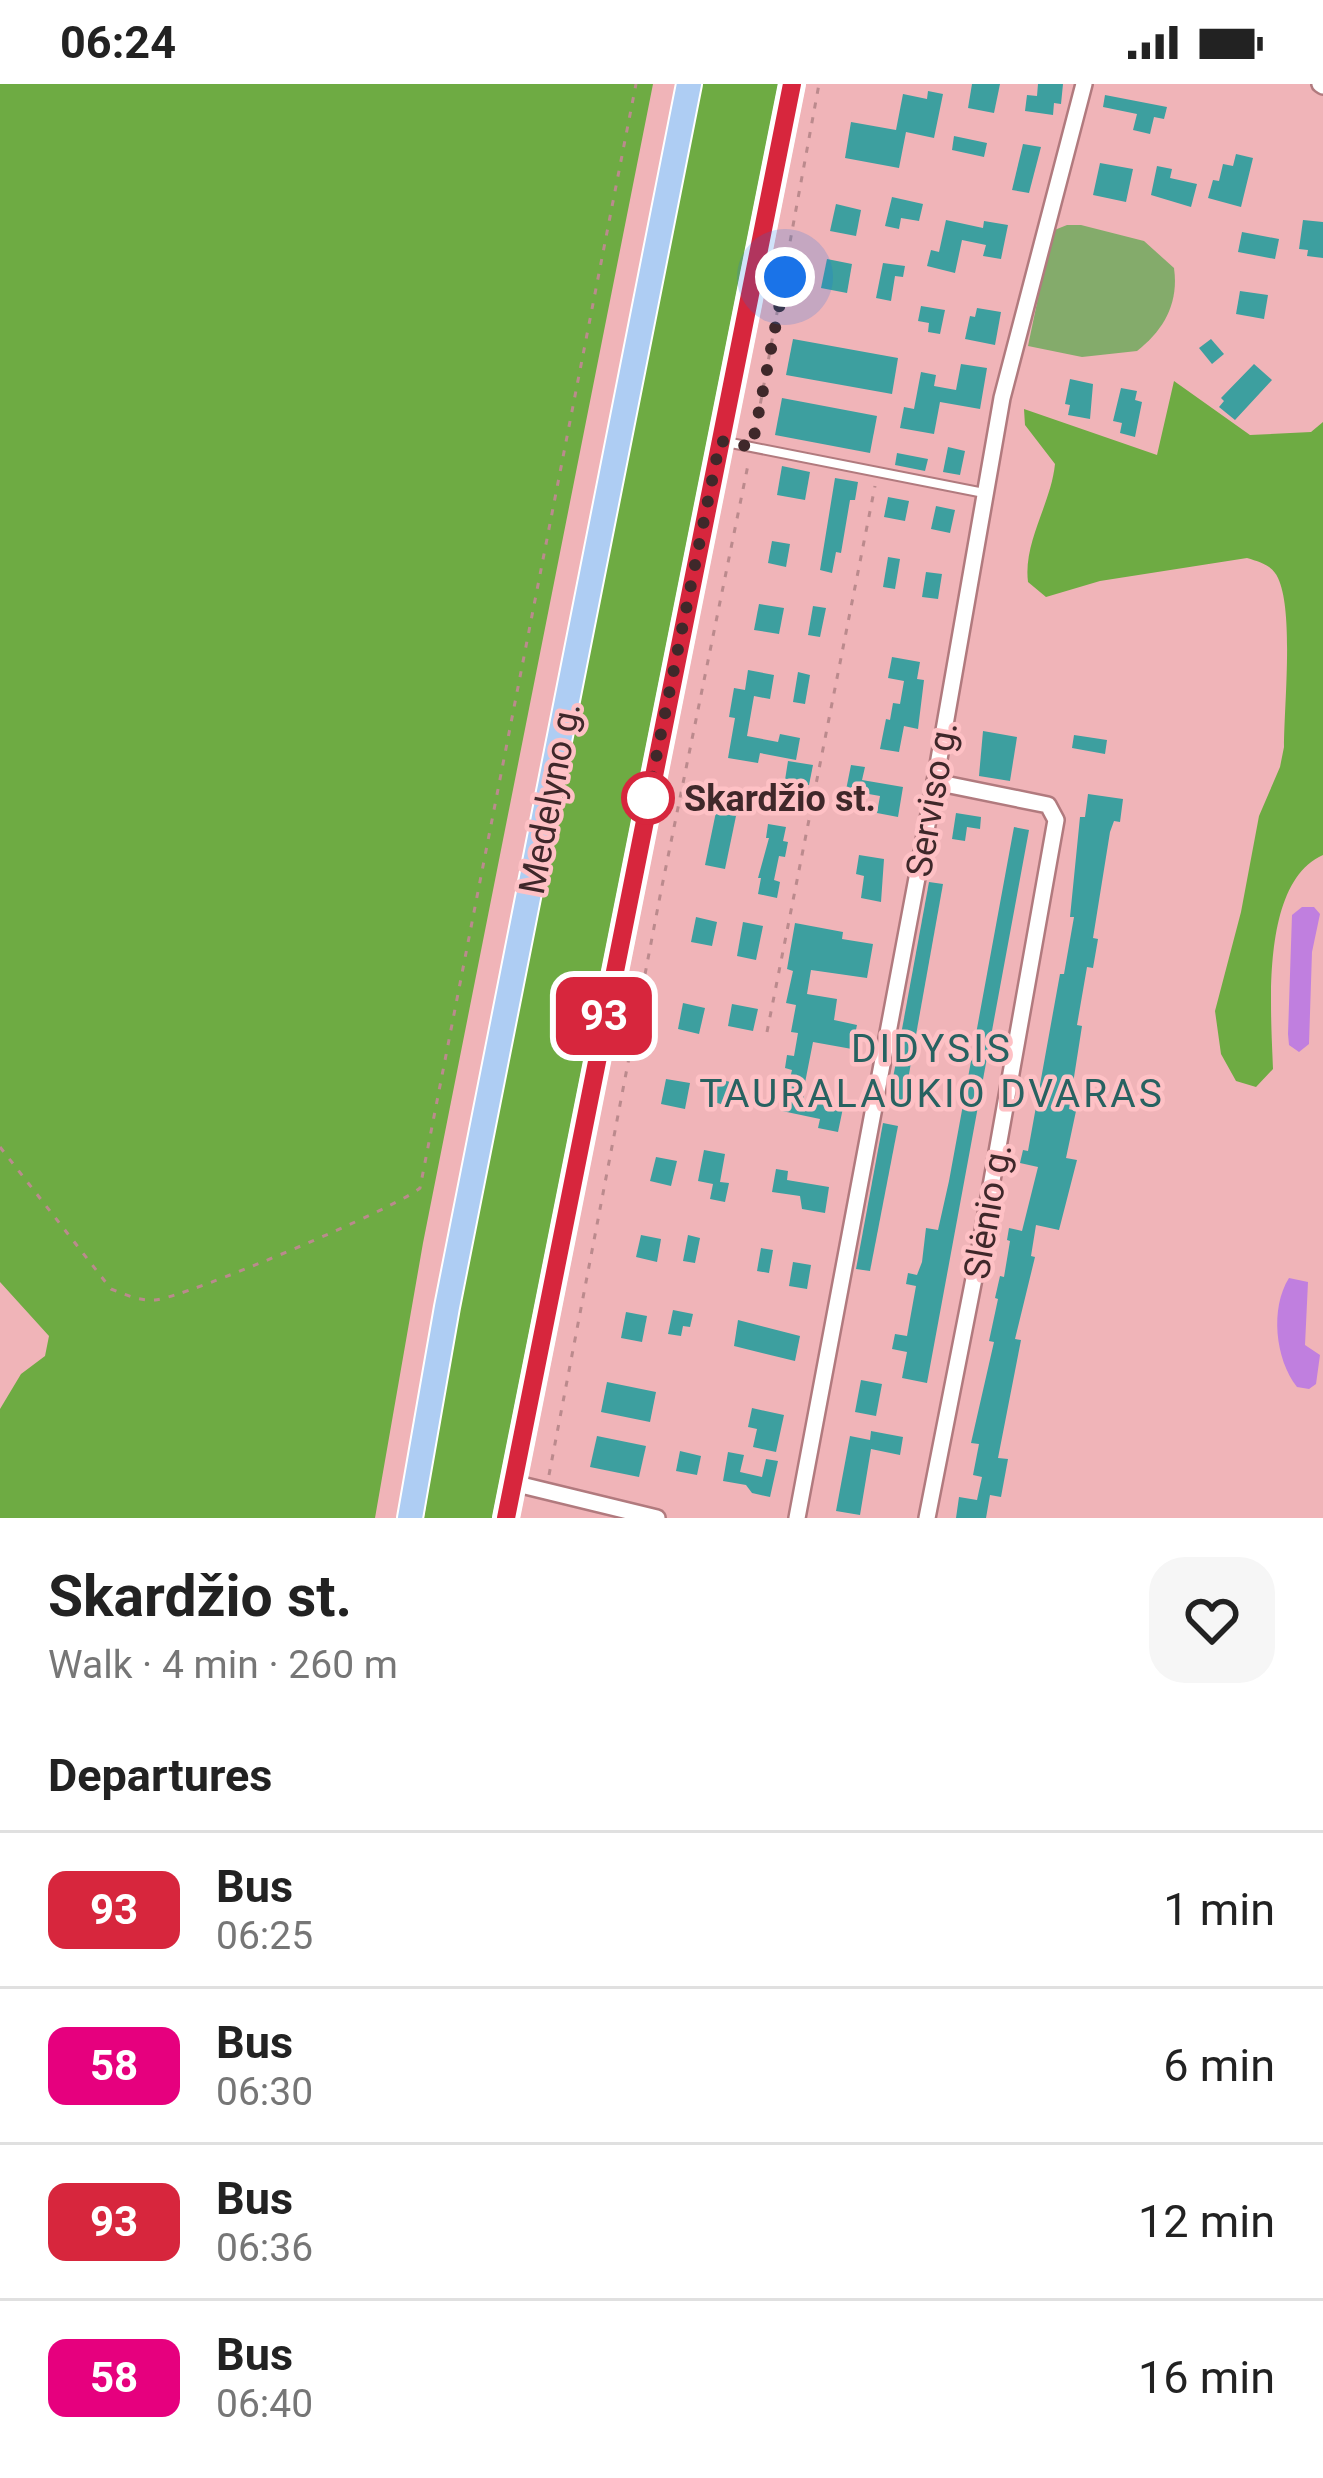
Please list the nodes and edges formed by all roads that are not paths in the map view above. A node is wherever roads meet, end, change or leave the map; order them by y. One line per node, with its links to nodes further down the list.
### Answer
1 (689, 84): 8 (main road, Medelyno g.)
2 (792, 84): 4 (main road)
3 (1084, 84): 5 (street, Serviso g.)
4 (720, 441): 5 (lane); 7 (main road)
5 (984, 494): 6 (street, Serviso g.)
6 (935, 782): 11 (street, Serviso g.); 12 (street, Slėnio g.)
7 (513, 1483): 9 (main road); 10 (street)
8 (411, 1516)
9 (506, 1518)
10 (657, 1518)
11 (797, 1518)
12 (927, 1518)

